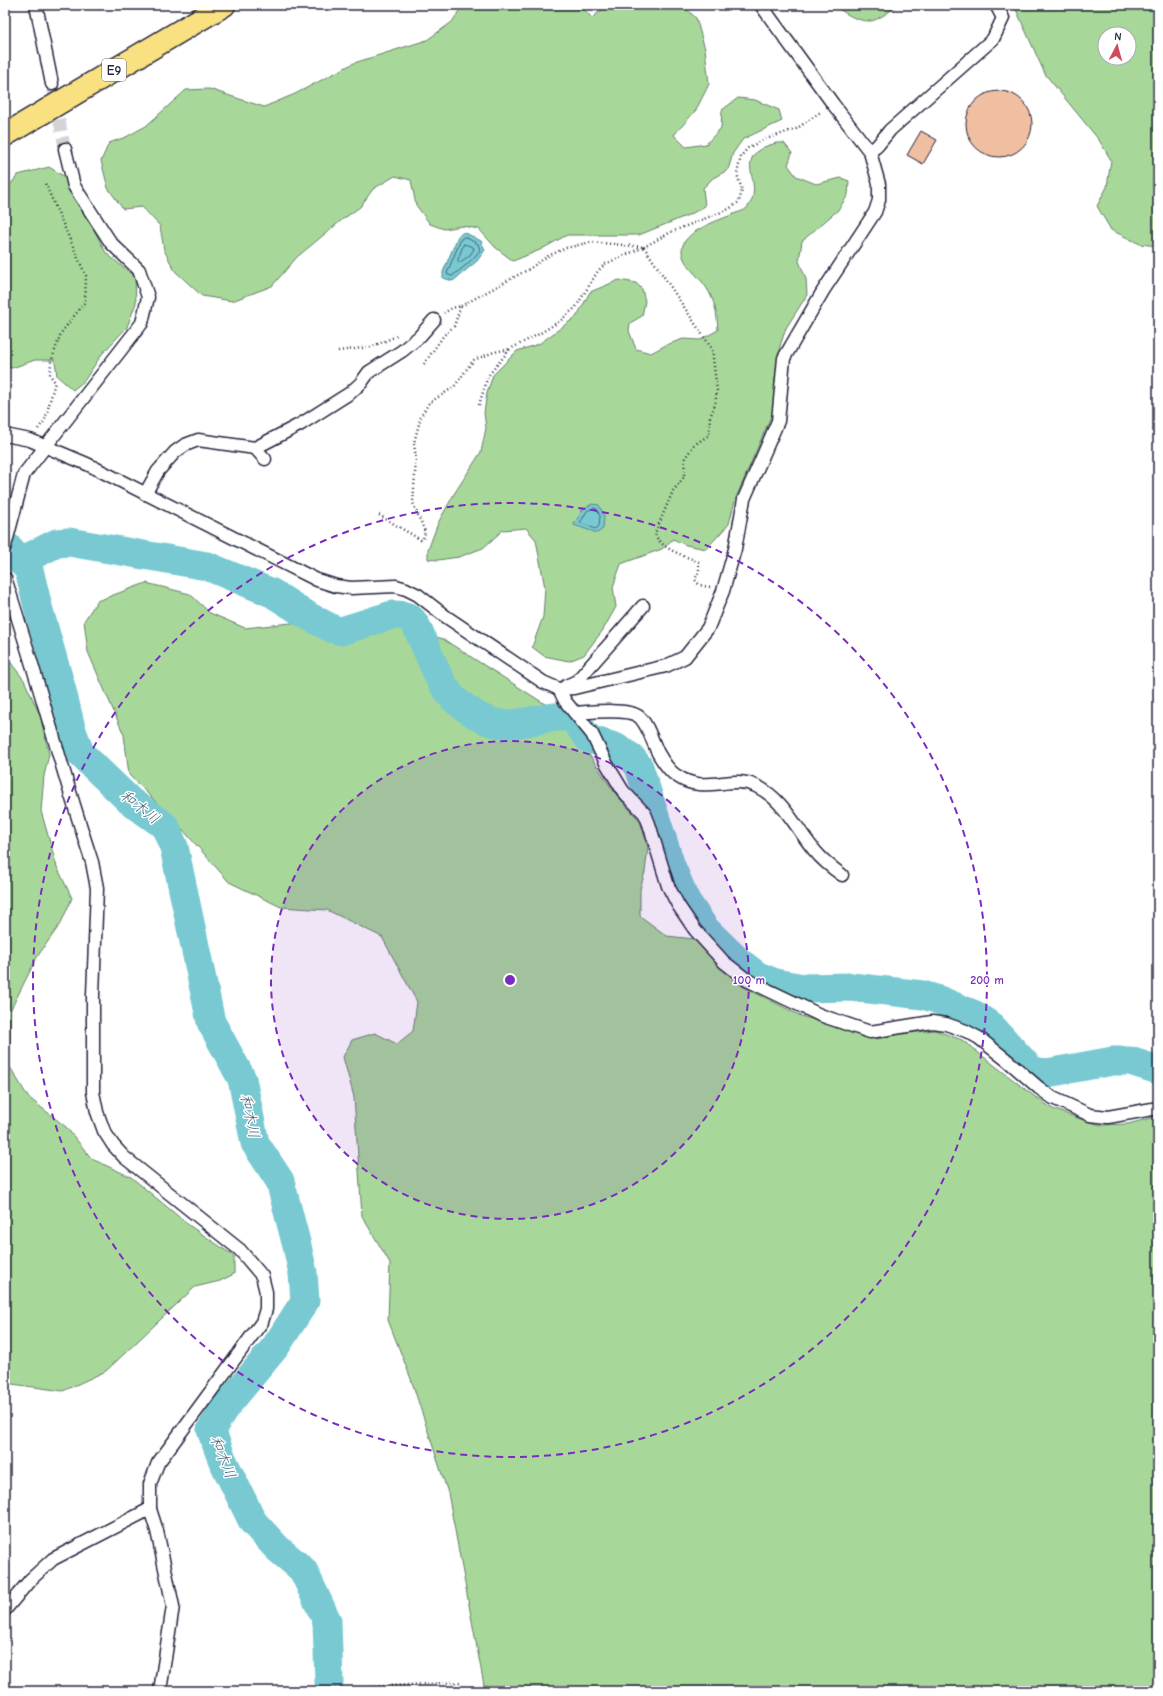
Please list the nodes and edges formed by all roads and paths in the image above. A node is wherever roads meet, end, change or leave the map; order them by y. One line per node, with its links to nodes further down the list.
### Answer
1 (36, 5): 5 (street)
2 (224, 5): 7 (highway, E9)
3 (761, 5): 6 (street)
4 (996, 5): 9 (street)
5 (52, 84)
6 (833, 104): 9 (street); 11 (path)
7 (5, 135)
8 (65, 149): 20 (street)
9 (870, 152): 27 (street)
10 (44, 181): 19 (path)
11 (644, 247): 12 (path); 15 (path); 27 (path)
12 (461, 306)
13 (434, 320): 21 (street)
14 (402, 333): 16 (path)
15 (510, 349): 17 (path); 24 (path)
16 (338, 351)
17 (479, 405)
18 (5, 434): 19 (street)
19 (30, 440): 20 (street)
20 (45, 448): 23 (street); 25 (street)
21 (255, 448): 22 (street); 23 (street)
22 (265, 459)
23 (145, 494): 29 (street)
24 (378, 515)
25 (5, 546)
26 (5, 578): 33 (street)
27 (723, 591): 29 (street)
28 (643, 606): 29 (street)
29 (559, 689): 30 (street)
30 (575, 713): 31 (street); 32 (street)
31 (842, 875)
32 (1158, 1108)
33 (150, 1509): 34 (street); 37 (street)
34 (5, 1610)
35 (462, 1682): 36 (path)
36 (316, 1690): 38 (path)
37 (160, 1691)
38 (267, 1691)

